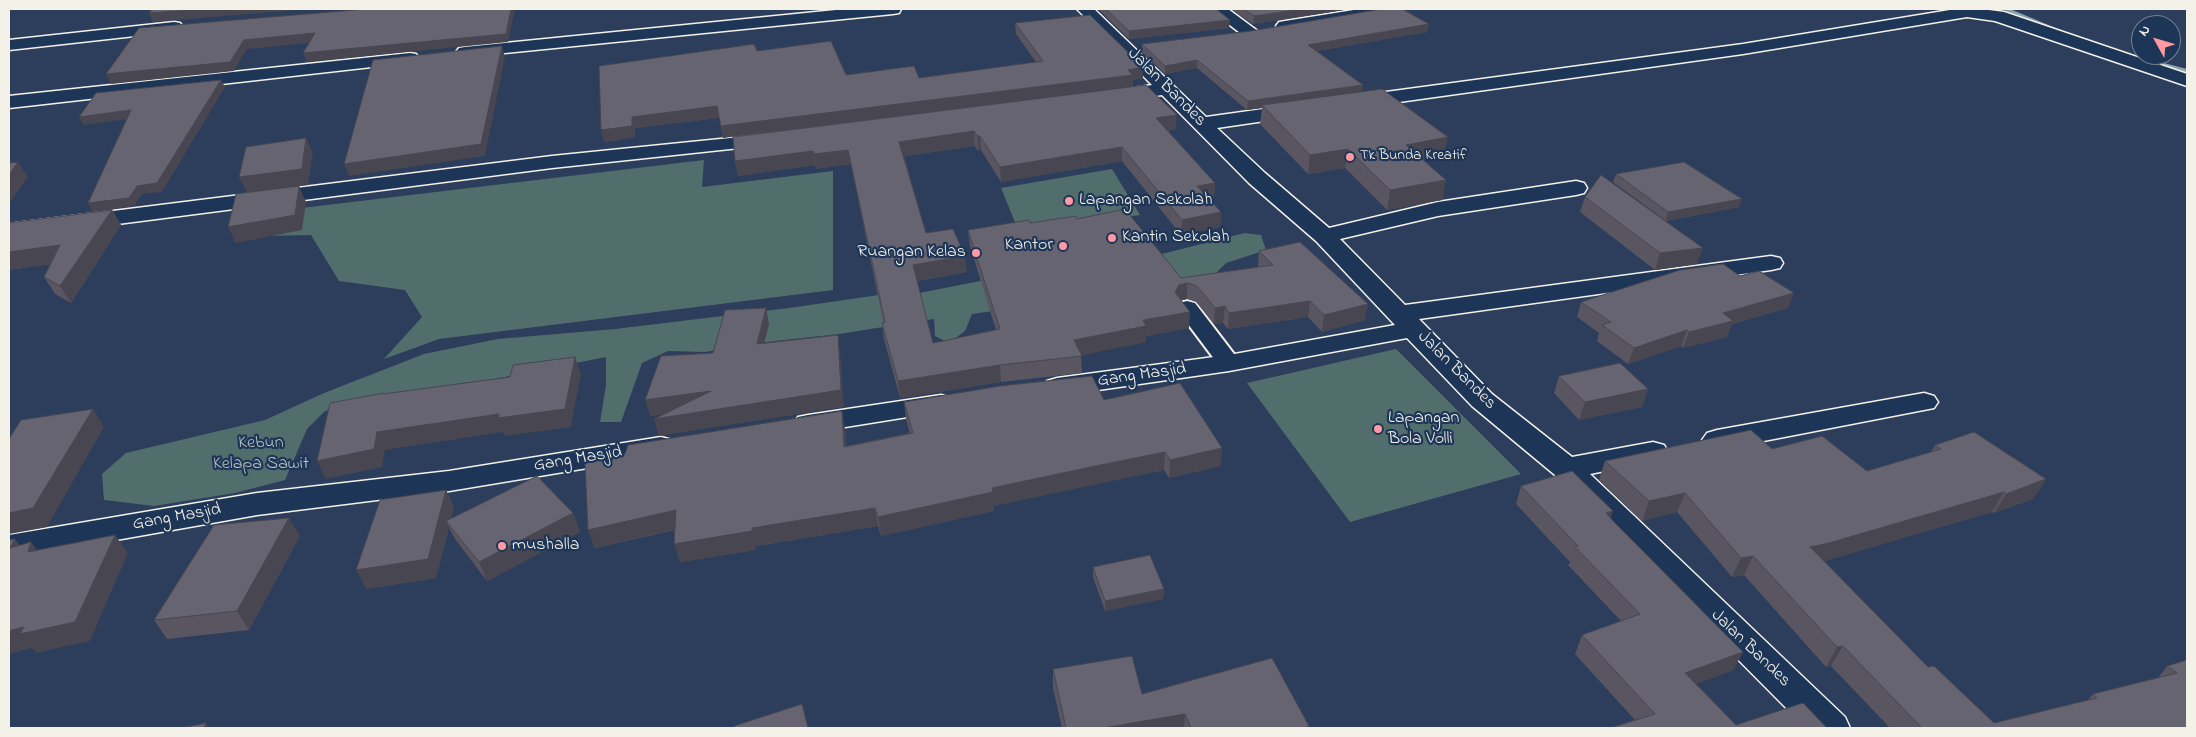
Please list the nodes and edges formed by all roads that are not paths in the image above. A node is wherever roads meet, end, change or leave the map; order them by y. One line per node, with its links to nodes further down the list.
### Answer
1 (893, 9): 10 (street)
2 (1085, 9): 13 (street, Jalan Bandes)
3 (1217, 9): 7 (street)
4 (1389, 9): 5 (street)
5 (1348, 11): 7 (street)
6 (188, 26): 9 (street)
7 (1250, 32): 8 (street)
8 (1221, 36)
9 (9, 45)
10 (446, 54)
11 (426, 56): 15 (street)
12 (2187, 80): 16 (street)
13 (1166, 89): 14 (street); 18 (street, Jalan Bandes)
14 (1097, 98)
15 (9, 102)
16 (1339, 105)
17 (1319, 108): 18 (street)
18 (1201, 124): 22 (street, Jalan Bandes)
19 (786, 138): 21 (street)
20 (1576, 188): 22 (street)
21 (9, 231)
22 (1324, 236): 25 (street, Jalan Bandes)
23 (1771, 263): 25 (street, Gang Masjid)
24 (1187, 308): 26 (lane)
25 (1406, 322): 26 (street, Gang Masjid); 32 (street, Jalan Bandes)
26 (1229, 363): 27 (street, Gang Masjid)
27 (1031, 390)
28 (967, 399): 30 (street)
29 (1924, 402): 32 (street)
30 (778, 429)
31 (692, 442): 33 (street, Gang Masjid)
32 (1566, 468): 34 (street, Jalan Bandes)
33 (9, 547)
34 (1831, 728)

